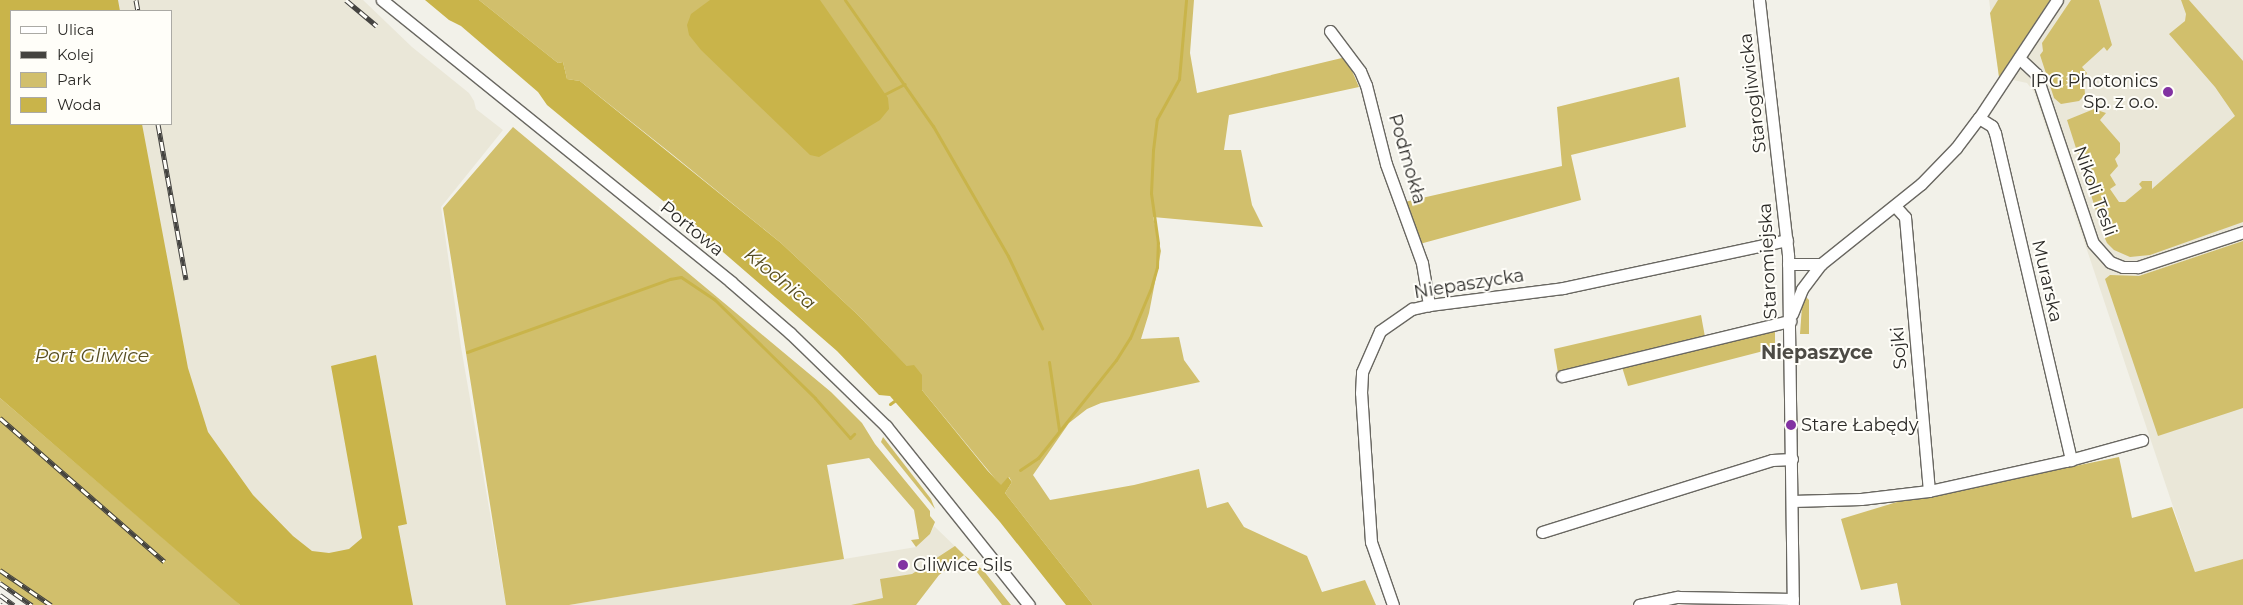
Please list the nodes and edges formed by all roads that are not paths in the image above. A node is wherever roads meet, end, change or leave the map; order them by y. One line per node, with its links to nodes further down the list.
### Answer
1 (382, 0): 23 (street, Portowa)
2 (1759, 0): 7 (street, Starogliwicka)
3 (2057, 0): 5 (street)
4 (1330, 31): 13 (street, Podmokła)
5 (2019, 58): 6 (street); 9 (street, Nikoli Tesli)
6 (1979, 118): 8 (street); 18 (street, Murarska)
7 (1781, 181): 10 (street, Staromiejska)
8 (1895, 206): 12 (street); 19 (street, Sojki)
9 (2243, 232)
10 (1787, 240): 11 (street, Staromiejska); 13 (street, Niepaszycka)
11 (1788, 265): 12 (street); 14 (street, Staromiejska)
12 (1818, 267): 14 (street)
13 (1429, 305): 24 (street, Niepaszycka)
14 (1790, 321): 15 (street); 17 (street, Staromiejska)
15 (1562, 376)
16 (2142, 440): 18 (street)
17 (1792, 458): 20 (street, Staromiejska); 21 (street)
18 (2070, 460): 19 (street)
19 (1929, 491): 20 (street)
20 (1792, 501): 22 (street, Staromiejska)
21 (1542, 532)
22 (1793, 602): 25 (street)
23 (1029, 605)
24 (1394, 605)
25 (1639, 605)

